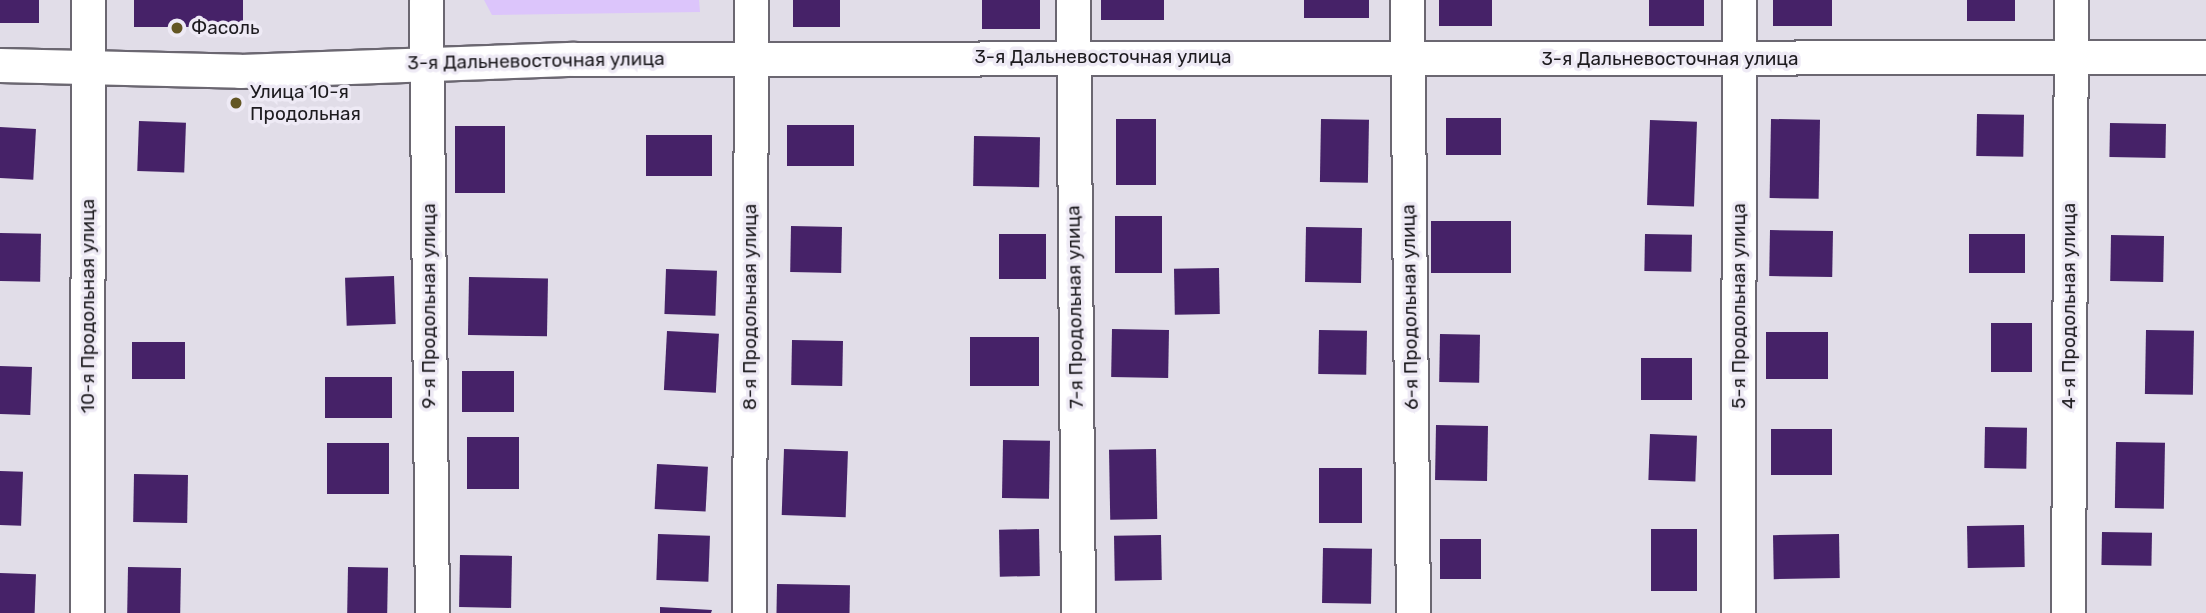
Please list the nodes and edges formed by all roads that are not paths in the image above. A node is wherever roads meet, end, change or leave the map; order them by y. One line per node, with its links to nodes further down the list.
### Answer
1 (88, 0): 16 (street, 10-я Продольная улица)
2 (426, 0): 14 (street, 9-я Продольная улица)
3 (751, 0): 10 (street, 8-я Продольная улица)
4 (1073, 0): 8 (street, 7-я Продольная улица)
5 (1407, 0): 11 (street, 6-я Продольная улица)
6 (1739, 0): 13 (street, 5-я Продольная улица)
7 (2071, 0): 12 (street, 4-я Продольная улица)
8 (1072, 56): 10 (street, 3-я Дальневосточная улица); 11 (street, 3-я Дальневосточная улица); 20 (street, 7-я Продольная улица)
9 (2206, 57): 12 (street, 3-я Дальневосточная улица)
10 (752, 58): 14 (street, 3-я Дальневосточная улица); 19 (street, 8-я Продольная улица)
11 (1408, 58): 13 (street, 3-я Дальневосточная улица); 21 (street, 6-я Продольная улица)
12 (2070, 58): 13 (street, 3-я Дальневосточная улица); 23 (street, 4-я Продольная улица)
13 (1740, 60): 22 (street, 5-я Продольная улица)
14 (427, 62): 16 (street, 3-я Дальневосточная улица); 18 (street, 9-я Продольная улица)
15 (0, 65): 16 (street, 3-я Дальневосточная улица)
16 (88, 65): 17 (street, 10-я Продольная улица)
17 (87, 613)
18 (432, 613)
19 (749, 613)
20 (1078, 613)
21 (1413, 613)
22 (1738, 613)
23 (2068, 613)

